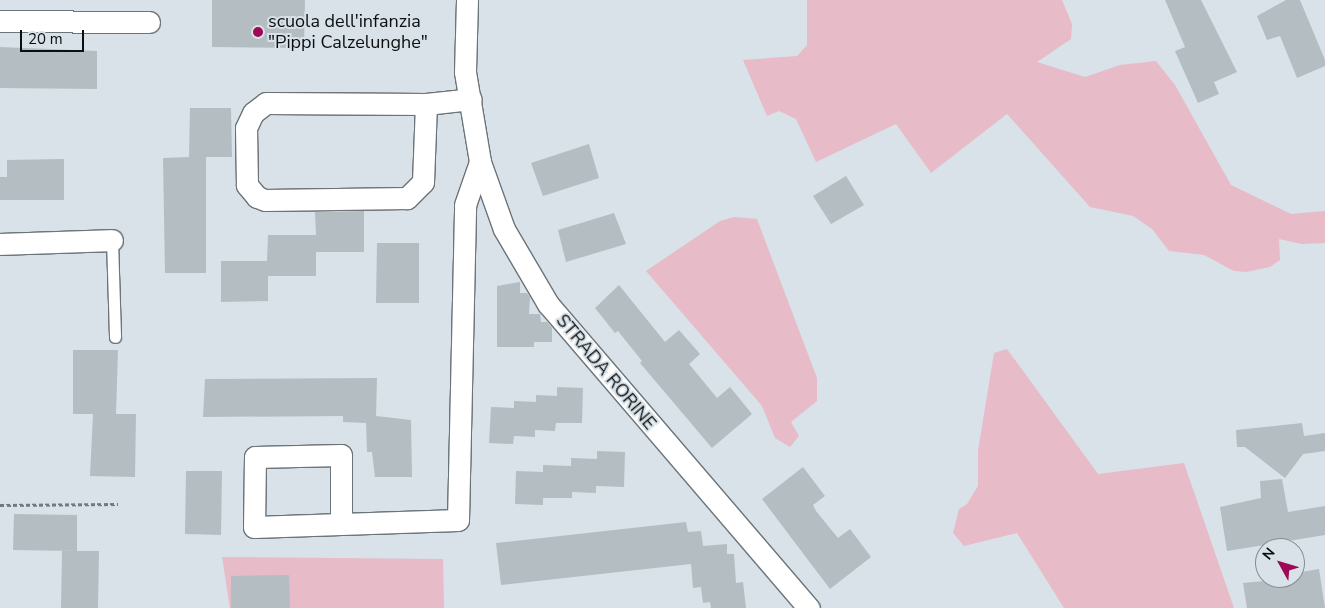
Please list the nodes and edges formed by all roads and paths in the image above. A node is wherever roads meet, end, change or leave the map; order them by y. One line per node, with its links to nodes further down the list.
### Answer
1 (467, 0): 4 (street, STRADA RORINE)
2 (0, 21): 3 (street)
3 (149, 22)
4 (471, 99): 5 (street); 6 (street, STRADA RORINE)
5 (426, 104): 5 (street)
6 (480, 162): 12 (street); 13 (street, STRADA RORINE)
7 (112, 240): 8 (street); 9 (lane)
8 (0, 244)
9 (115, 337)
10 (118, 504): 11 (path)
11 (0, 505)
12 (341, 524): 12 (street)
13 (809, 608)

